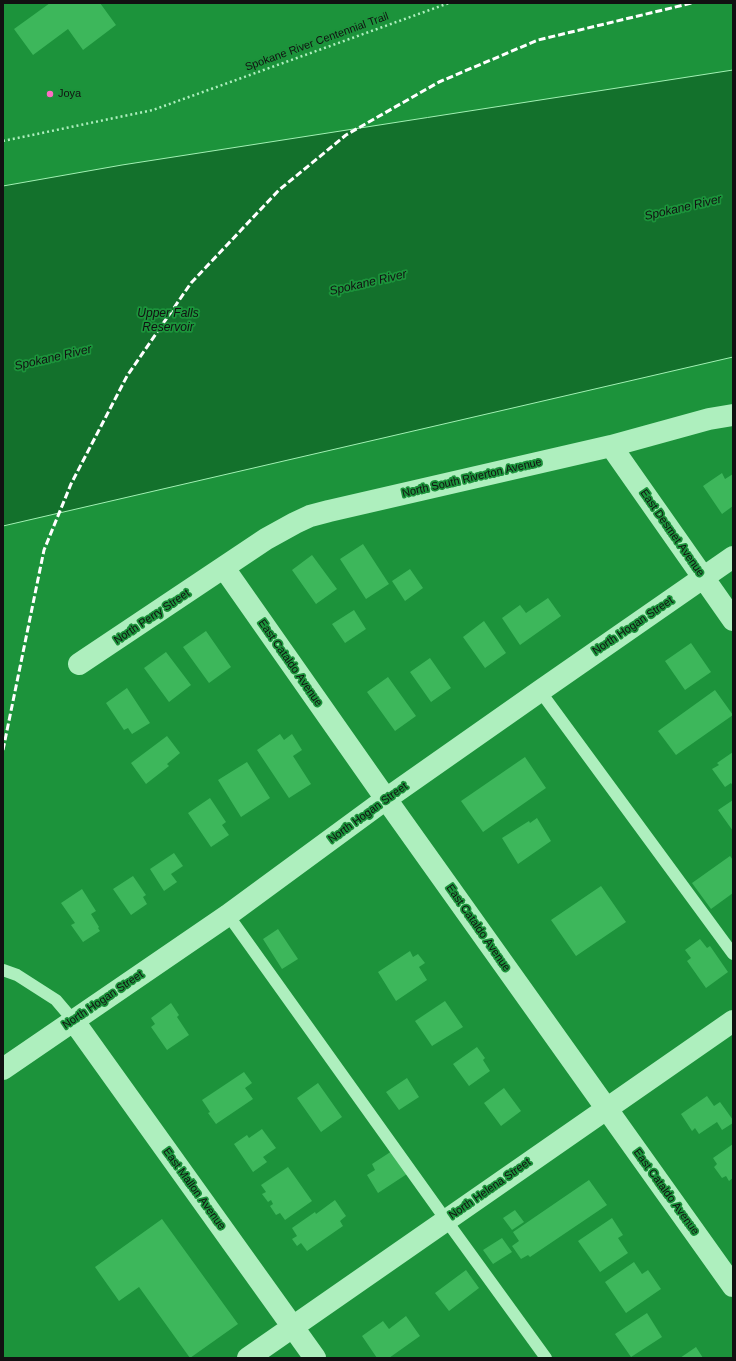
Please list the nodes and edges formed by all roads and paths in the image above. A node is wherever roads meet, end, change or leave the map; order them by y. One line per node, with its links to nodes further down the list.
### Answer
1 (448, 3): 2 (path, Spokane River Centennial Trail)
2 (3, 141)
3 (733, 415): 4 (street, North South Riverton Avenue)
4 (611, 446): 6 (street, North South Riverton Avenue); 7 (street, East Desmet Avenue)
5 (733, 557): 7 (street, North Hogan Street)
6 (224, 568): 9 (street, North Perry Street); 11 (street, East Cataldo Avenue)
7 (703, 578): 8 (street, East Desmet Avenue); 10 (street, North Hogan Street)
8 (733, 620)
9 (79, 664)
10 (540, 690): 11 (street, North Hogan Street); 13 (lane)
11 (386, 799): 12 (street, North Hogan Street); 18 (street, East Cataldo Avenue)
12 (228, 915): 15 (street, North Hogan Street); 19 (lane)
13 (733, 954)
14 (3, 970): 15 (lane)
15 (73, 1020): 17 (street, North Hogan Street); 21 (street, East Mallon Avenue)
16 (733, 1021): 18 (street, North Helena Street)
17 (3, 1068)
18 (606, 1108): 19 (street, North Helena Street); 20 (street, East Cataldo Avenue)
19 (446, 1220): 21 (street, North Helena Street); 24 (lane)
20 (733, 1286)
21 (293, 1327): 22 (street, North Helena Street); 23 (street, East Mallon Avenue)
22 (248, 1358)
23 (315, 1358)
24 (546, 1358)

